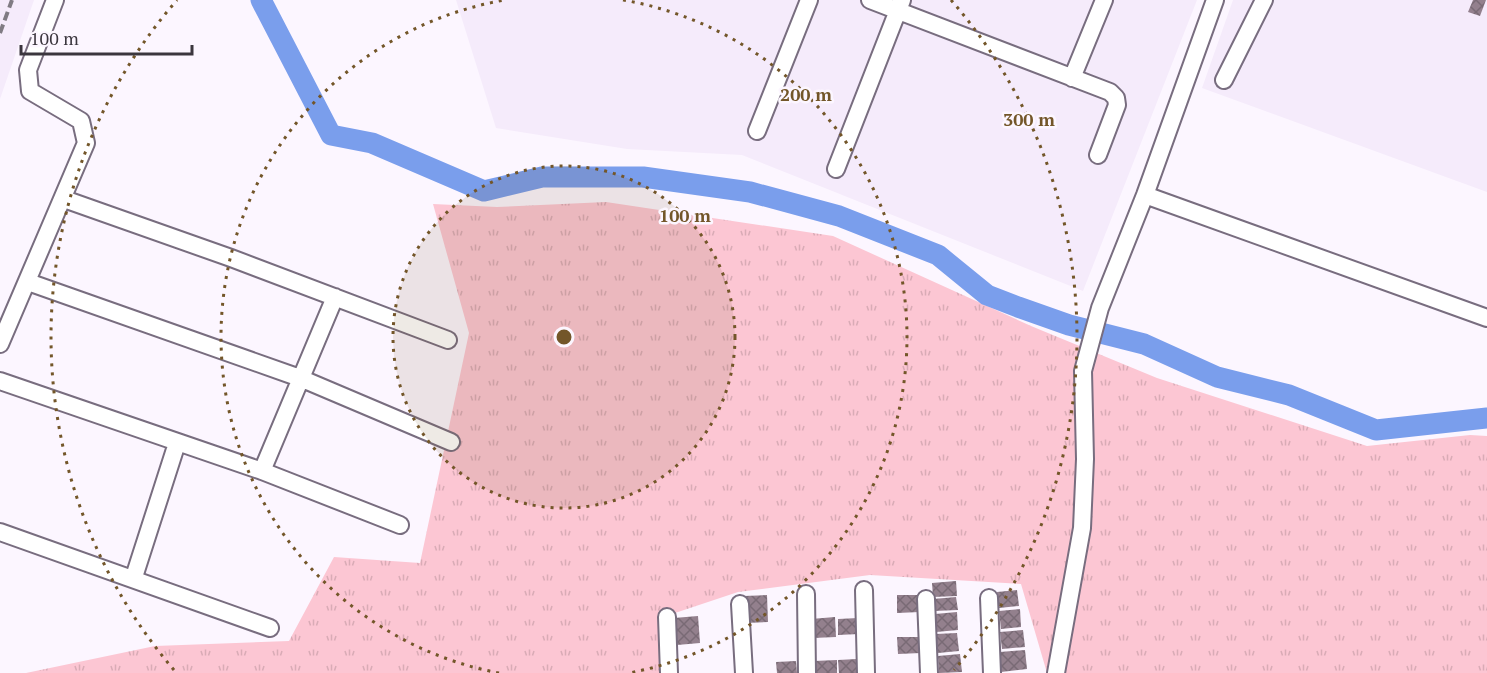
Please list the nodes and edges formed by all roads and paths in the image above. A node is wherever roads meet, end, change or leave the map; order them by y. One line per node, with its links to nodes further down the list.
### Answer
1 (55, 0): 14 (street)
2 (809, 0): 10 (street)
3 (870, 0): 7 (street)
4 (1104, 0): 8 (street)
5 (1215, 0): 13 (street)
6 (1264, 0): 9 (street)
7 (900, 5): 8 (street); 12 (street)
8 (1072, 78): 11 (street)
9 (1224, 80)
10 (757, 130)
11 (1098, 155)
12 (836, 170)
13 (1145, 195): 17 (street); 41 (street)
14 (64, 199): 15 (street); 16 (street)
15 (28, 282): 19 (street); 20 (street)
16 (335, 297): 18 (street); 20 (street)
17 (1487, 318)
18 (448, 340)
19 (0, 344)
20 (300, 378): 22 (street); 24 (street)
21 (0, 381): 23 (street)
22 (451, 442)
23 (177, 443): 24 (street); 27 (street)
24 (262, 471): 25 (street)
25 (400, 525)
26 (0, 532): 27 (street)
27 (134, 578): 34 (street)
28 (864, 590): 38 (street)
29 (806, 594): 37 (street)
30 (989, 598): 40 (street)
31 (926, 599): 39 (street)
32 (740, 604): 36 (street)
33 (667, 617): 35 (street)
34 (270, 628)
35 (669, 673)
36 (744, 673)
37 (807, 673)
38 (866, 673)
39 (929, 673)
40 (992, 673)
41 (1056, 673)

